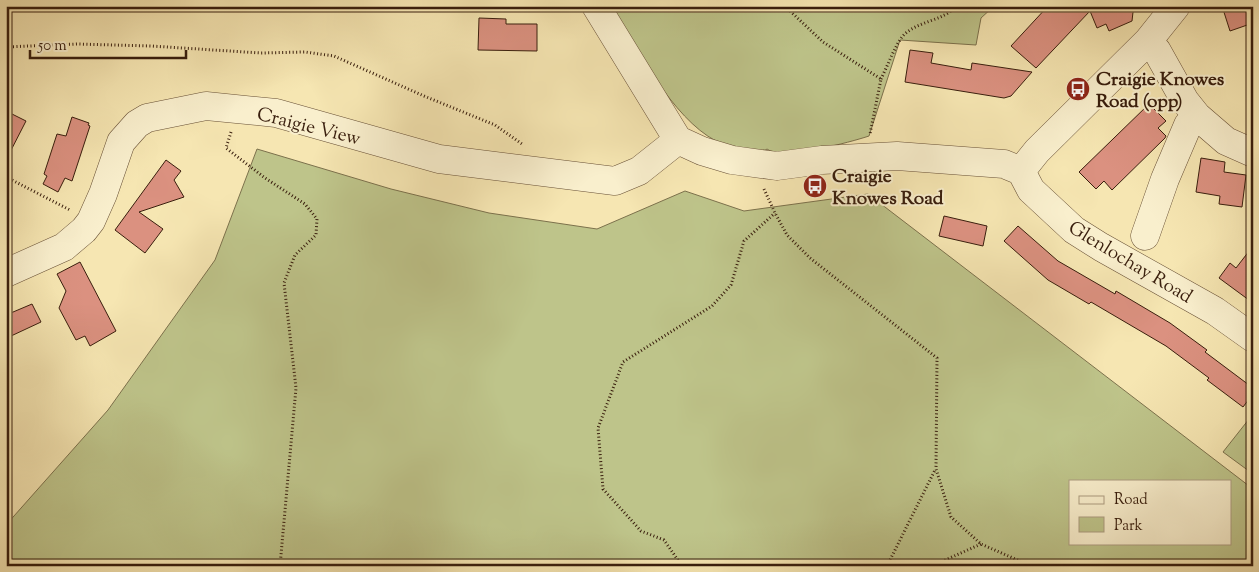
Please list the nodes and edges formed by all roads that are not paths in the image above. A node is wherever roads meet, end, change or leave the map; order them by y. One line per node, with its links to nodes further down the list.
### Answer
1 (596, 6): 5 (street)
2 (1169, 8): 3 (street)
3 (1148, 41): 4 (street); 7 (street)
4 (1197, 116): 6 (street); 8 (street)
5 (678, 140): 7 (street); 9 (street, Craigie View)
6 (1253, 153)
7 (1021, 171): 10 (street, Glenlochay Road)
8 (1145, 236)
9 (6, 273)
10 (1253, 338)

